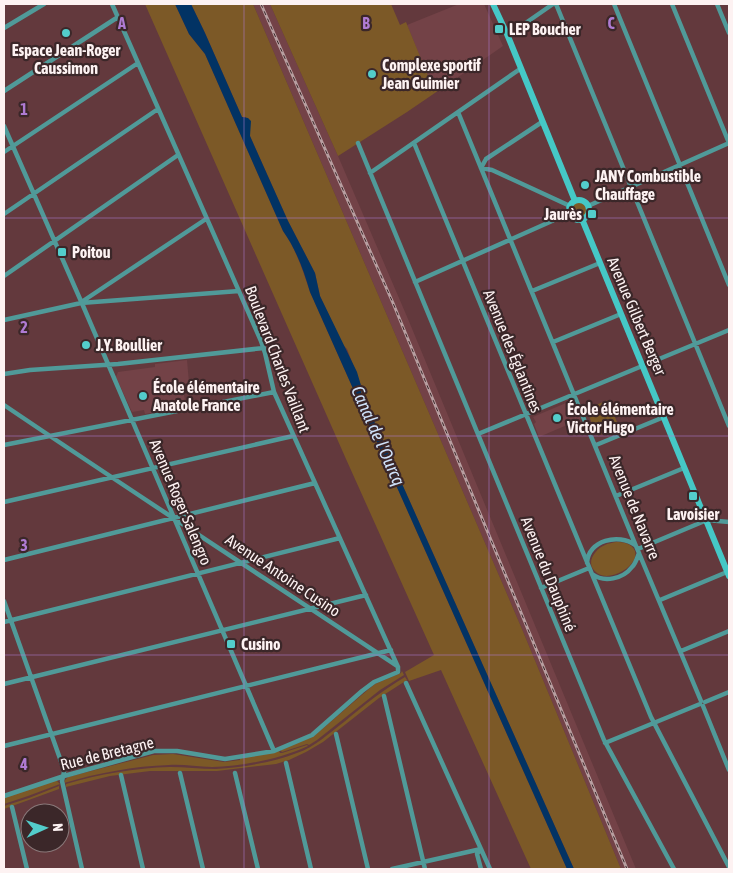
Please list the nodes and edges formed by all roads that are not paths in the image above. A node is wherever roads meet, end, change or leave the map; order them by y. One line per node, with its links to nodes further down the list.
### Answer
1 (44, 4): 8 (street)
2 (112, 4): 7 (street, Boulevard Charles Vaillant)
3 (493, 4): 10 (street)
4 (614, 4): 24 (street)
5 (672, 4): 20 (street)
6 (717, 4): 9 (street)
7 (118, 17): 11 (street, Boulevard Charles Vaillant); 13 (street)
8 (4, 28)
9 (729, 33)
10 (507, 34): 12 (street); 27 (street)
11 (138, 63): 14 (street, Boulevard Charles Vaillant); 21 (street)
12 (520, 69): 15 (street); 16 (street)
13 (4, 91)
14 (158, 108): 23 (street, Boulevard Charles Vaillant); 28 (street)
15 (458, 112): 19 (street); 25 (street, Avenue de Navarre)
16 (542, 122): 25 (street); 29 (street)
17 (4, 126): 21 (street, Avenue Roger Salengro)
18 (358, 143): 26 (street, Avenue du Dauphiné)
19 (414, 143): 26 (street); 37 (street, Avenue des Églantines)
20 (729, 143): 24 (street)
21 (12, 146): 22 (street); 28 (street, Avenue Roger Salengro)
22 (4, 152)
23 (178, 155): 33 (street, Boulevard Charles Vaillant); 36 (street)
24 (680, 165): 27 (street); 41 (street)
25 (481, 168): 29 (street); 35 (street, Avenue de Navarre)
26 (370, 173): 40 (street, Avenue du Dauphiné)
27 (631, 187): 30 (street); 49 (street)
28 (34, 194): 32 (street); 36 (street, Avenue Roger Salengro)
29 (573, 203): 30 (street); 31 (street)
30 (588, 206): 34 (street)
31 (570, 213): 34 (street); 35 (street)
32 (4, 214)
33 (206, 219): 42 (street, Boulevard Charles Vaillant); 44 (street)
34 (582, 219): 38 (street, Avenue Gilbert Berger)
35 (511, 240): 37 (street); 43 (street, Avenue de Navarre)
36 (54, 241): 39 (street); 44 (street, Avenue Roger Salengro)
37 (462, 260): 40 (street); 57 (street, Avenue des Églantines)
38 (600, 263): 43 (street); 45 (street, Avenue Gilbert Berger)
39 (4, 276)
40 (415, 282): 61 (street, Avenue du Dauphiné)
41 (729, 285)
42 (239, 291): 44 (street); 50 (street, Boulevard Charles Vaillant)
43 (532, 291): 48 (street, Avenue de Navarre)
44 (81, 303): 46 (street); 51 (street, Avenue Roger Salengro)
45 (622, 314): 48 (street); 52 (street, Avenue Gilbert Berger)
46 (4, 320)
47 (729, 330): 49 (street)
48 (553, 342): 55 (street, Avenue de Navarre)
49 (695, 343): 52 (street); 60 (street)
50 (264, 348): 51 (street); 54 (street, Boulevard Charles Vaillant)
51 (108, 365): 53 (street); 59 (street, Avenue Roger Salengro)
52 (643, 365): 55 (street); 58 (street, Avenue Gilbert Berger)
53 (4, 374)
54 (274, 392): 59 (street); 63 (street, Boulevard Charles Vaillant)
55 (574, 393): 57 (street); 65 (street, Avenue de Navarre)
56 (4, 404): 62 (street, Avenue Antoine Cusino)
57 (526, 414): 61 (street); 79 (street, Avenue des Églantines)
58 (664, 416): 65 (street); 66 (street, Avenue Gilbert Berger)
59 (131, 420): 62 (street); 67 (street, Avenue Roger Salengro)
60 (729, 426)
61 (478, 434): 82 (street, Avenue du Dauphiné)
62 (50, 436): 64 (street); 68 (street, Avenue Antoine Cusino)
63 (293, 436): 67 (street); 69 (street, Boulevard Charles Vaillant)
64 (4, 444)
65 (596, 445): 70 (street, Avenue de Navarre)
66 (684, 468): 70 (street); 73 (street, Avenue Gilbert Berger)
67 (152, 469): 68 (street); 72 (street, Avenue Roger Salengro)
68 (112, 478): 71 (street); 72 (street, Avenue Antoine Cusino)
69 (315, 483): 72 (street); 75 (street, Boulevard Charles Vaillant)
70 (616, 496): 76 (street, Avenue de Navarre)
71 (4, 502)
72 (174, 518): 77 (street); 78 (street, Avenue Antoine Cusino); 80 (street, Avenue Roger Salengro)
73 (707, 520): 74 (street); 76 (street); 81 (street, Avenue Gilbert Berger)
74 (729, 522)
75 (340, 538): 78 (street); 83 (street, Boulevard Charles Vaillant)
76 (638, 549): 79 (street); 79 (street); 84 (street, Avenue de Navarre)
77 (4, 560)
78 (242, 563): 80 (street); 86 (street, Avenue Antoine Cusino)
79 (589, 569): 82 (street); 102 (street, Avenue des Églantines)
80 (198, 574): 87 (street); 89 (street, Avenue Roger Salengro)
81 (728, 574): 84 (street)
82 (541, 588): 105 (street, Avenue du Dauphiné)
83 (366, 595): 86 (street); 91 (street, Boulevard Charles Vaillant)
84 (660, 600): 92 (street, Avenue de Navarre)
85 (4, 601): 87 (street)
86 (310, 608): 89 (street); 93 (street, Avenue Antoine Cusino)
87 (11, 620): 88 (street); 95 (street)
88 (4, 622)
89 (222, 630): 95 (street); 98 (street, Avenue Roger Salengro)
90 (729, 631): 92 (street)
91 (391, 650): 93 (street); 94 (street, Boulevard Charles Vaillant)
92 (681, 651): 101 (street, Avenue de Navarre)
93 (378, 654): 94 (street, Avenue Antoine Cusino); 98 (street)
94 (398, 667): 107 (street, Rue de Bretagne)
95 (31, 677): 97 (street); 103 (street)
96 (406, 683): 116 (street)
97 (4, 684)
98 (247, 686): 103 (street); 107 (street, Avenue Roger Salengro)
99 (729, 692): 101 (street)
100 (384, 696): 117 (street)
101 (702, 703): 102 (street); 109 (street, Avenue de Navarre)
102 (654, 724): 105 (street); 118 (street, Avenue des Églantines)
103 (52, 734): 106 (street); 113 (street)
104 (336, 734): 125 (street)
105 (605, 743): 130 (street, Avenue du Dauphiné)
106 (4, 746)
107 (274, 751): 113 (street, Rue de Bretagne)
108 (286, 762): 124 (street)
109 (729, 770)
110 (180, 773): 122 (street)
111 (234, 773): 123 (street)
112 (121, 775): 121 (street)
113 (64, 776): 114 (street, Rue de Bretagne); 120 (street)
114 (4, 796)
115 (12, 807): 119 (street)
116 (480, 848): 117 (street); 128 (street); 129 (street)
117 (423, 862): 126 (street); 127 (street)
118 (729, 867): 131 (street)
119 (27, 869)
120 (82, 869)
121 (143, 869)
122 (203, 869)
123 (258, 869)
124 (311, 869)
125 (368, 869)
126 (392, 869)
127 (425, 869)
128 (481, 869)
129 (490, 869)
130 (674, 869)
131 (724, 869)

